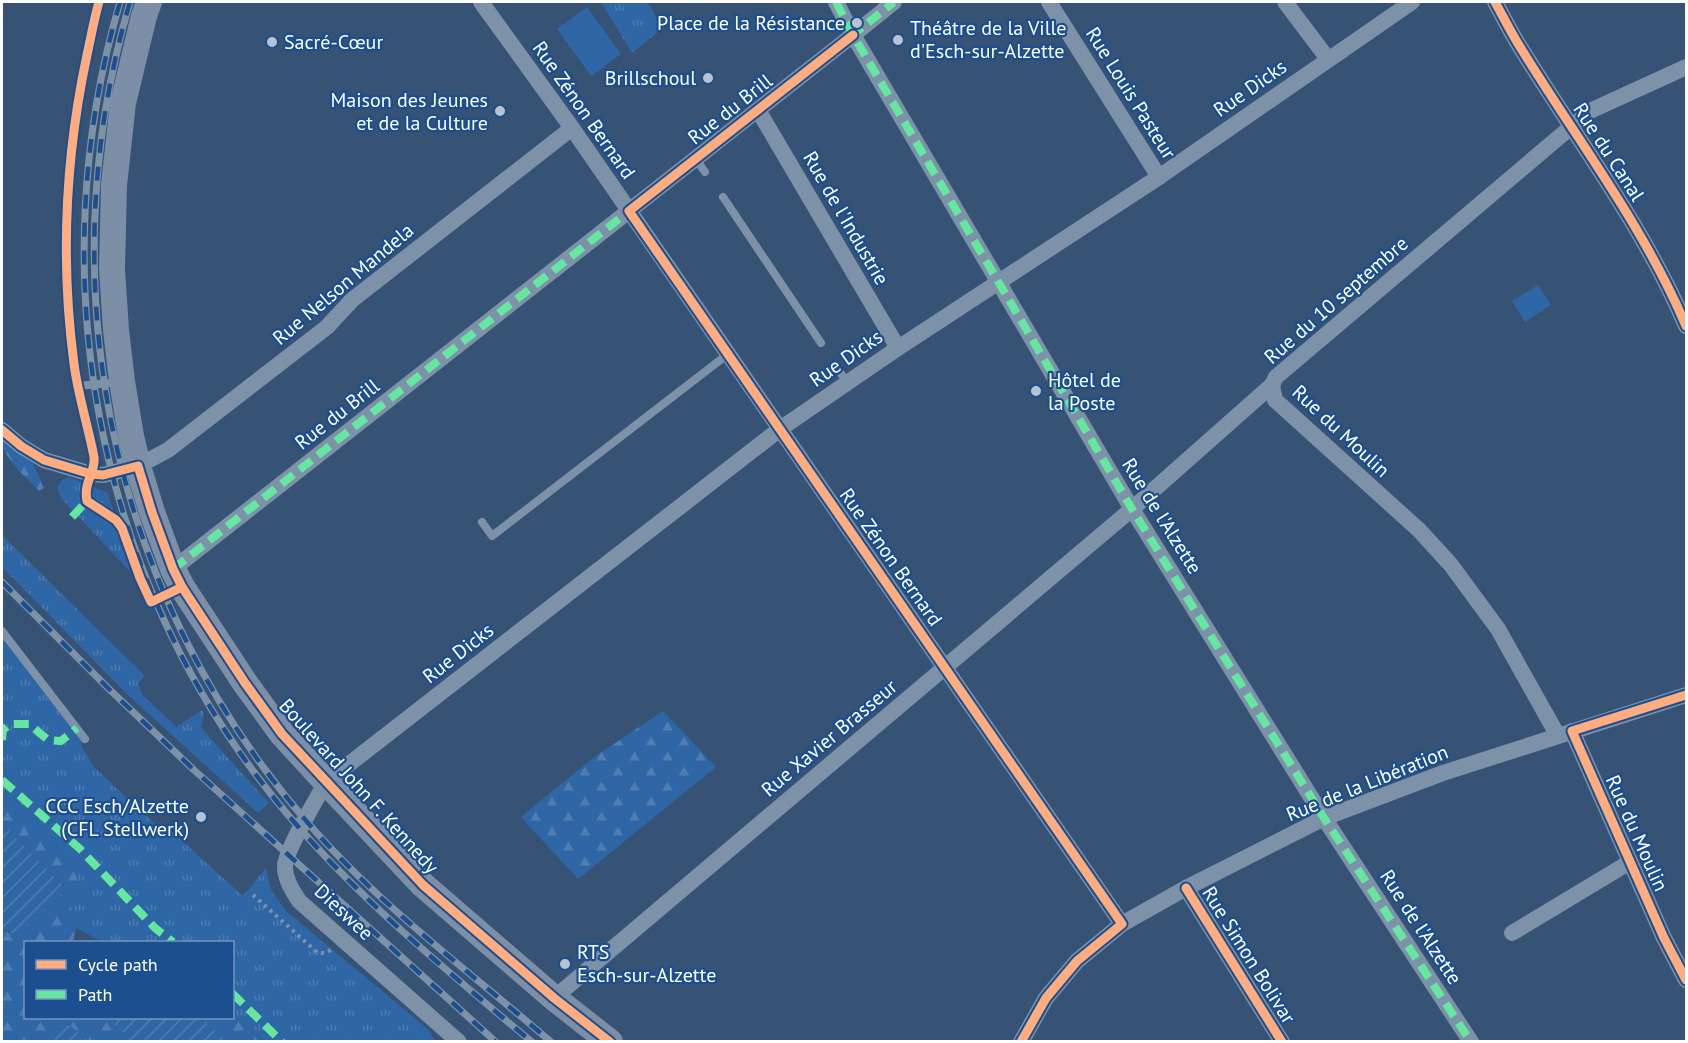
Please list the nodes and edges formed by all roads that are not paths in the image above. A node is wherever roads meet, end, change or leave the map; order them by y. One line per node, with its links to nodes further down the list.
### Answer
1 (99, 2): 25 (lane)
2 (149, 2): 25 (main road, Boulevard John F. Kennedy)
3 (481, 2): 15 (street, Rue Zénon Bernard)
4 (836, 2): 10 (street, Rue de l'Alzette)
5 (894, 2): 10 (street, Rue du Brill)
6 (1049, 2): 16 (street, Rue Louis Pasteur)
7 (1285, 2): 11 (street)
8 (1412, 2): 11 (street, Rue Dicks)
9 (1495, 2): 14 (street, Rue du Canal)
10 (853, 35): 13 (street, Rue du Brill); 19 (street, Rue de l'Alzette)
11 (1328, 59): 16 (street, Rue Dicks)
12 (1686, 67): 14 (street, Rue du 10 septembre)
13 (758, 110): 18 (street, Rue du Brill); 22 (street, Rue de l'Industrie)
14 (1571, 127): 20 (street, Rue du Canal); 27 (street, Rue du 10 septembre)
15 (572, 128): 18 (street, Rue Zénon Bernard); 30 (street, Rue Nelson Mandela)
16 (1159, 177): 19 (street, Rue Dicks)
17 (723, 197): 21 (lane)
18 (629, 211): 23 (street, Rue Zénon Bernard); 33 (street, Rue du Brill)
19 (997, 282): 22 (street, Rue Dicks); 31 (street, Rue de l'Alzette)
20 (1686, 326)
21 (821, 343)
22 (898, 348): 26 (street, Rue Dicks)
23 (728, 354): 28 (street, Rue Zénon Bernard); 32 (lane)
24 (837, 368): 26 (lane)
25 (122, 381): 30 (main road, Boulevard John F. Kennedy)
26 (847, 382): 28 (street, Rue Dicks)
27 (1272, 384): 31 (street, Rue du 10 septembre); 37 (street, Rue du Moulin)
28 (780, 429): 35 (street, Rue Zénon Bernard); 39 (street, Rue Dicks)
29 (2, 430): 30 (street, Rue Nelson Mandela)
30 (138, 466): 33 (main road, Boulevard John F. Kennedy)
31 (1132, 509): 35 (street, Rue Xavier Brasseur); 40 (street, Rue de l'Alzette)
32 (482, 522)
33 (173, 569): 39 (main road, Boulevard John F. Kennedy)
34 (2, 631): 38 (lane)
35 (945, 667): 43 (street, Rue Zénon Bernard); 46 (street, Rue Xavier Brasseur)
36 (1686, 696): 37 (street, Rue de la Libération)
37 (1565, 734): 40 (street, Rue de la Libération); 41 (street, Rue du Moulin)
38 (86, 739)
39 (326, 782): 46 (main road, Boulevard John F. Kennedy); 47 (street, Dieswee)
40 (1324, 818): 42 (street, Rue de la Libération); 51 (street, Rue de l'Alzette)
41 (1630, 862): 44 (street); 45 (street, Rue du Moulin)
42 (1186, 888): 43 (street, Rue de la Libération); 50 (street, Rue Simon Bolivar)
43 (1122, 924): 49 (street, Rue de la Libération)
44 (1512, 933)
45 (1686, 980)
46 (554, 998): 48 (main road, Boulevard John F. Kennedy)
47 (459, 1041)
48 (610, 1041)
49 (1021, 1041)
50 (1282, 1041)
51 (1471, 1041)

